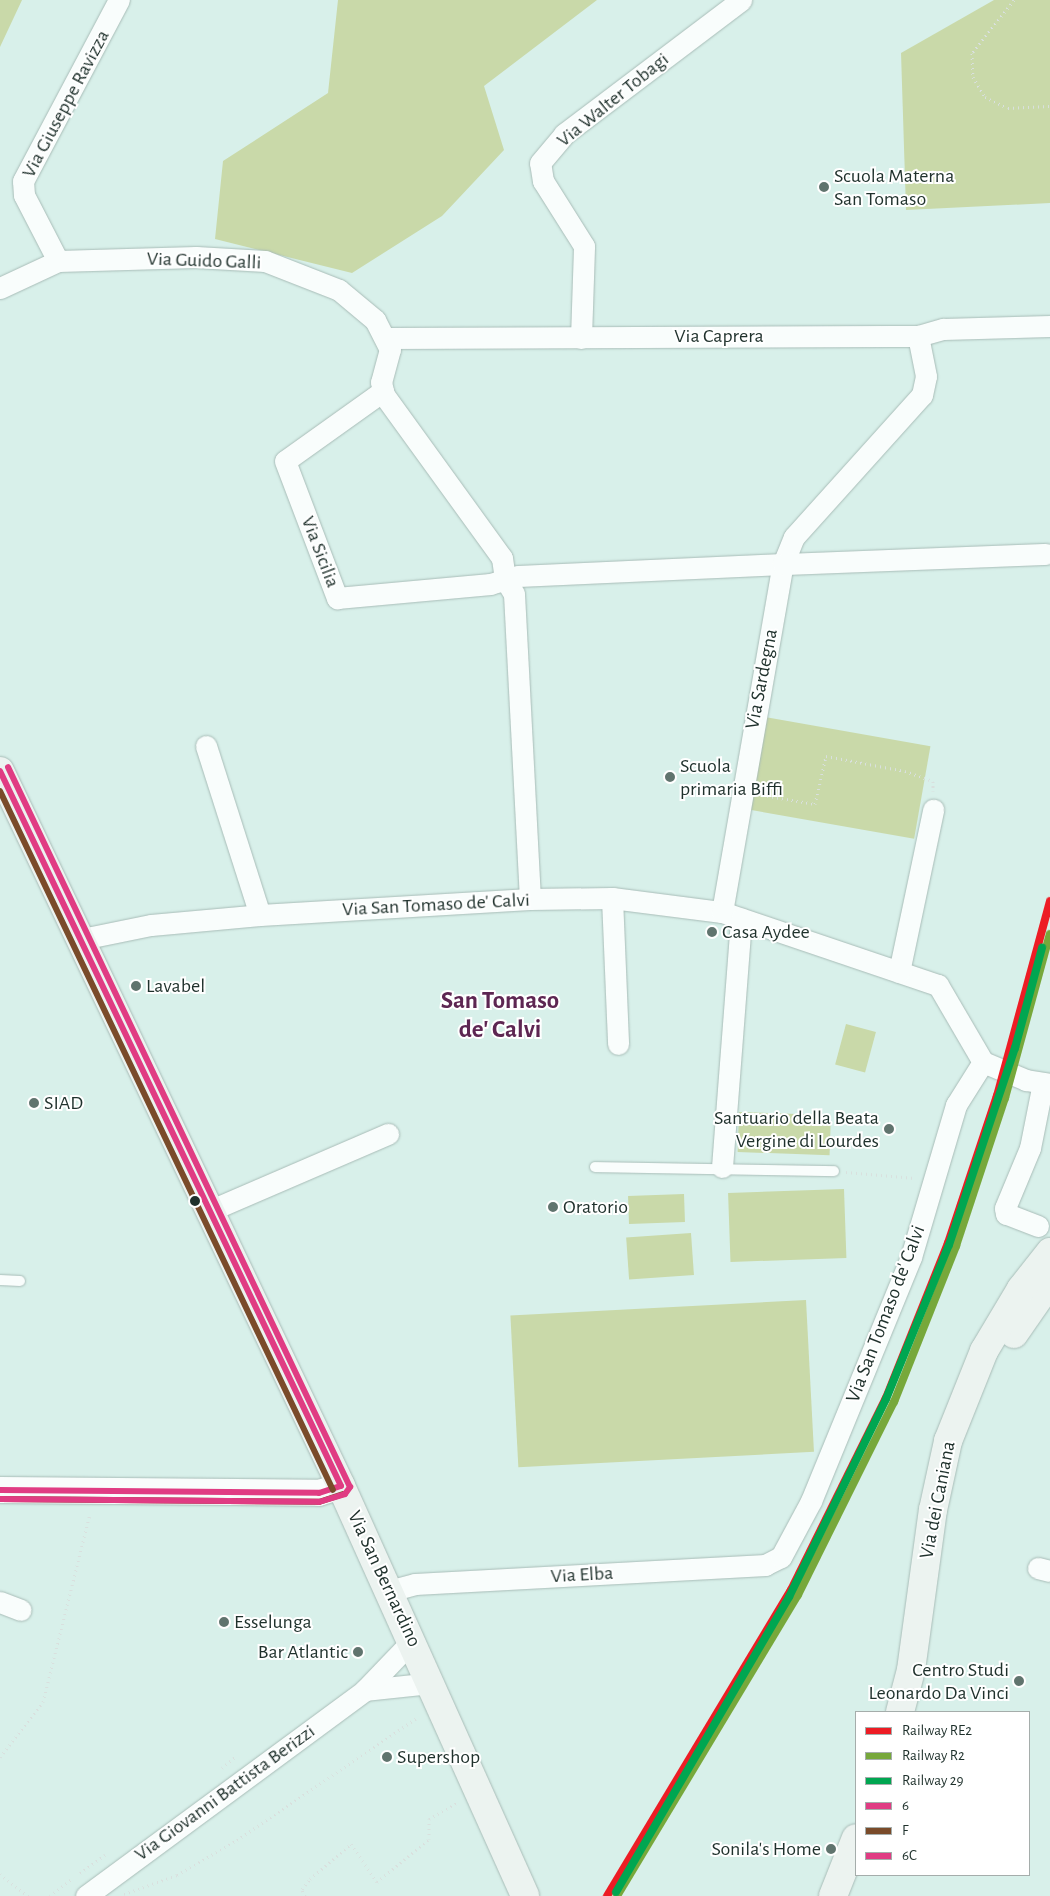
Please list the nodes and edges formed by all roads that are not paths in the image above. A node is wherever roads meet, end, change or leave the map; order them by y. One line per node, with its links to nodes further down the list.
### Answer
1 (119, 0): 3 (street, Via Giuseppe Ravizza)
2 (741, 0): 8 (street, Via Walter Tobagi)
3 (58, 261): 4 (street, Via Guido Galli); 7 (street, Via Guido Galli)
4 (0, 288)
5 (1050, 326): 6 (street, Via Caprera)
6 (918, 336): 8 (street, Via Caprera); 11 (street, Via Sardegna)
7 (388, 338): 8 (street, Via Caprera); 9 (street)
8 (581, 338)
9 (382, 391): 12 (street); 12 (street, Via Sicilia)
10 (1046, 554): 11 (street)
11 (783, 564): 12 (street); 19 (street, Via Sardegna)
12 (505, 579): 17 (street)
13 (206, 746): 18 (street)
14 (0, 771): 20 (main road, Via San Bernardino)
15 (933, 810): 21 (street)
16 (612, 898): 17 (street, Via San Tomaso de' Calvi); 19 (street, Via San Tomaso de' Calvi); 22 (street)
17 (530, 899): 18 (street, Via San Tomaso de' Calvi)
18 (260, 915): 20 (street, Via San Tomaso de' Calvi)
19 (732, 916): 21 (street, Via San Tomaso de' Calvi); 27 (street)
20 (82, 938): 29 (main road, Via San Bernardino)
21 (899, 972): 23 (street, Via San Tomaso de' Calvi)
22 (618, 1044)
23 (983, 1062): 24 (street); 37 (street, Via San Tomaso de' Calvi)
24 (1046, 1083): 30 (street)
25 (388, 1134): 29 (street)
26 (596, 1167): 27 (lane)
27 (722, 1167): 28 (lane)
28 (834, 1171)
29 (209, 1211): 35 (main road, Via San Bernardino)
30 (1038, 1226)
31 (1050, 1252): 44 (main road, Via dei Caniana)
32 (0, 1280): 33 (lane)
33 (20, 1281)
34 (1050, 1282): 45 (main road, Via dei Caniana)
35 (342, 1486): 36 (street); 38 (main road, Via San Bernardino)
36 (0, 1490)
37 (775, 1561): 38 (street, Via Elba)
38 (389, 1591): 41 (main road, Via San Bernardino)
39 (0, 1602): 40 (street)
40 (21, 1610)
41 (412, 1640): 42 (main road, Via San Bernardino); 43 (street, Via Giovanni Battista Berizzi)
42 (432, 1683): 43 (street); 49 (main road, Via San Bernardino)
43 (365, 1690): 48 (street, Via Giovanni Battista Berizzi)
44 (900, 1711)
45 (915, 1711)
46 (855, 1841): 50 (main road)
47 (859, 1876): 51 (main road)
48 (86, 1896)
49 (525, 1896)
50 (833, 1896)
51 (852, 1896)

